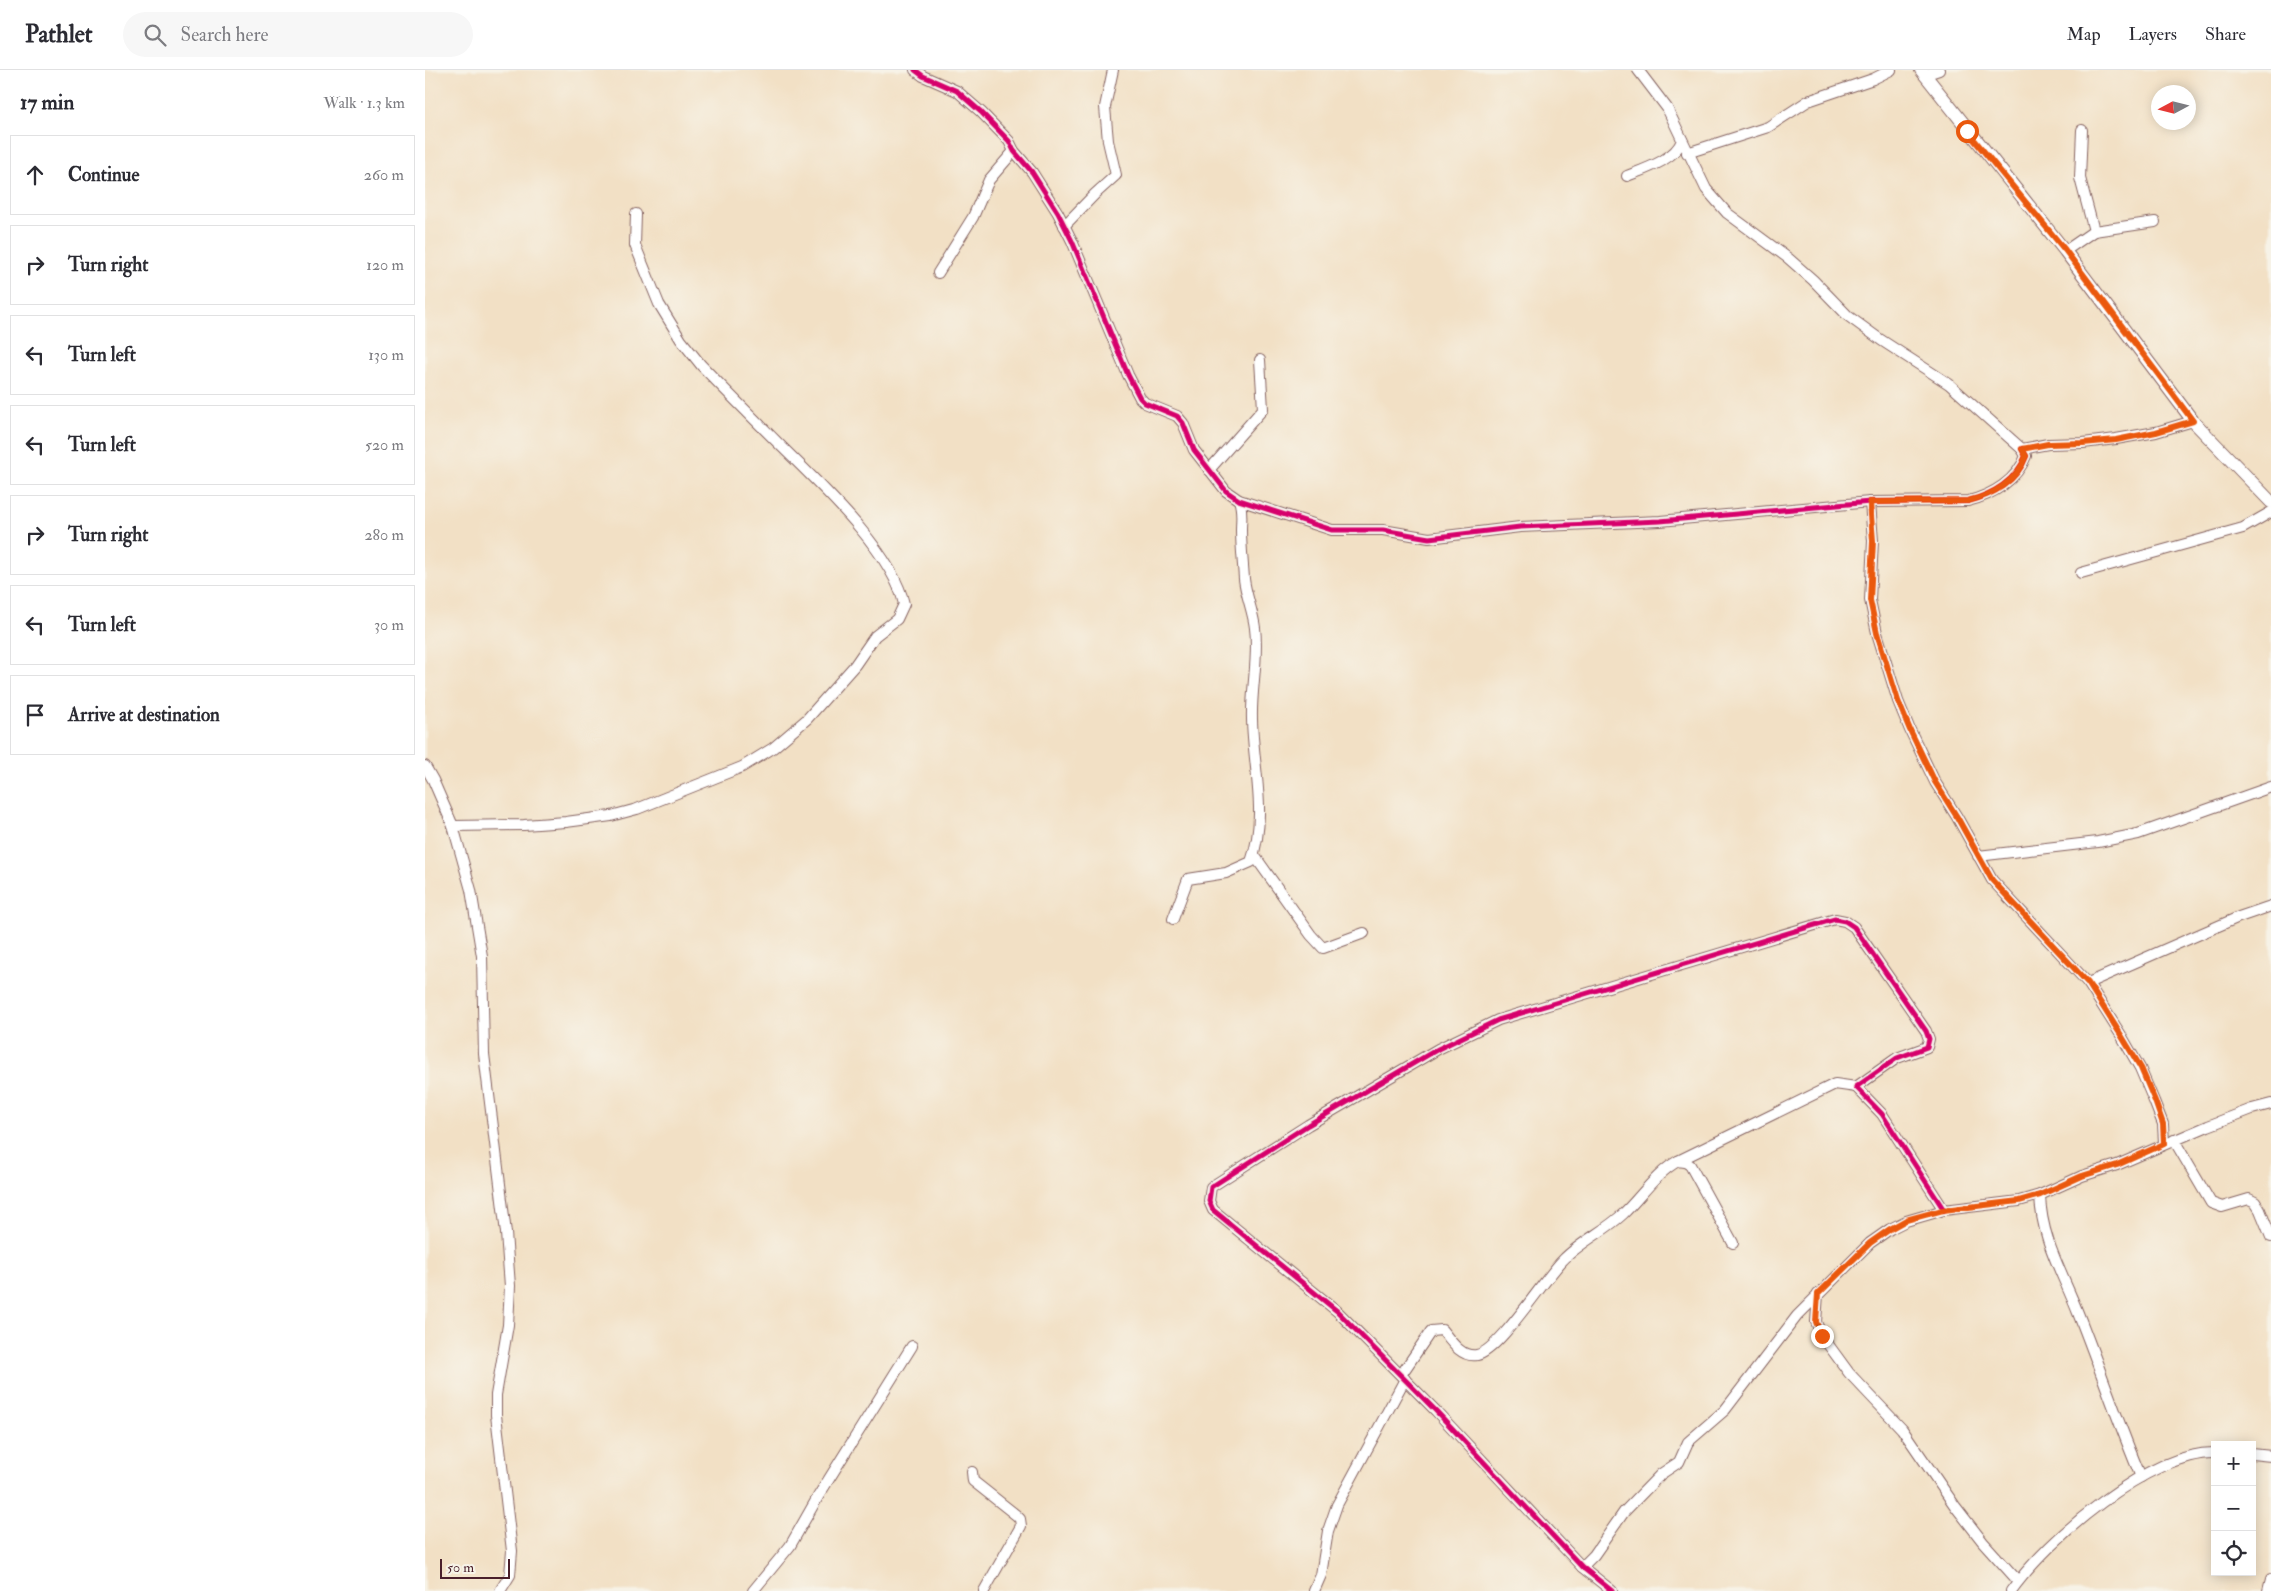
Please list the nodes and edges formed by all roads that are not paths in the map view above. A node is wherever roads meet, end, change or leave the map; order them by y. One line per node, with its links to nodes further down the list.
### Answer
1 (915, 70): 9 (street)
2 (1113, 70): 14 (street)
3 (1638, 70): 8 (street)
4 (1891, 70): 10 (street)
5 (1939, 70): 6 (street)
6 (1922, 72): 16 (main road)
7 (2082, 130): 15 (street)
8 (1682, 140): 10 (street); 11 (street)
9 (1014, 151): 14 (street); 17 (street)
10 (1687, 153): 20 (street)
11 (1627, 176)
12 (636, 214): 29 (street)
13 (2155, 222): 15 (street)
14 (1064, 226): 21 (street)
15 (2094, 231): 16 (street)
16 (2065, 250): 19 (main road)
17 (938, 273)
18 (1260, 360): 21 (street)
19 (2193, 421): 20 (street); 24 (main road)
20 (2022, 449): 23 (street)
21 (1209, 470): 22 (street)
22 (1239, 500): 23 (street); 30 (street)
23 (1870, 502): 31 (street)
24 (2271, 502)
25 (2271, 512): 26 (street)
26 (2081, 573)
27 (425, 766): 29 (street)
28 (2271, 787): 31 (street)
29 (453, 826): 55 (street)
30 (1254, 855): 33 (street); 34 (street)
31 (1978, 856): 35 (street)
32 (2271, 906): 35 (street)
33 (1173, 919)
34 (1364, 933)
35 (2088, 983): 38 (street)
36 (1856, 1087): 39 (street); 41 (street); 46 (street)
37 (2271, 1104): 38 (street)
38 (2169, 1142): 40 (street); 42 (street)
39 (1678, 1161): 43 (street); 46 (street)
40 (2040, 1195): 41 (street); 51 (street)
41 (1943, 1210): 44 (street)
42 (2271, 1237)
43 (1733, 1243)
44 (1818, 1294): 52 (street); 54 (street)
45 (913, 1346): 56 (street)
46 (1403, 1378): 52 (street); 58 (street)
47 (2211, 1454): 51 (street)
48 (2256, 1454): 49 (street)
49 (2271, 1456)
50 (972, 1472): 57 (street)
51 (2141, 1477): 54 (street)
52 (1582, 1566): 59 (street)
53 (2271, 1579): 61 (street)
54 (2018, 1581): 60 (street)
55 (500, 1591)
56 (753, 1591)
57 (984, 1591)
58 (1314, 1591)
59 (1612, 1591)
60 (2011, 1591)
61 (2268, 1591)

